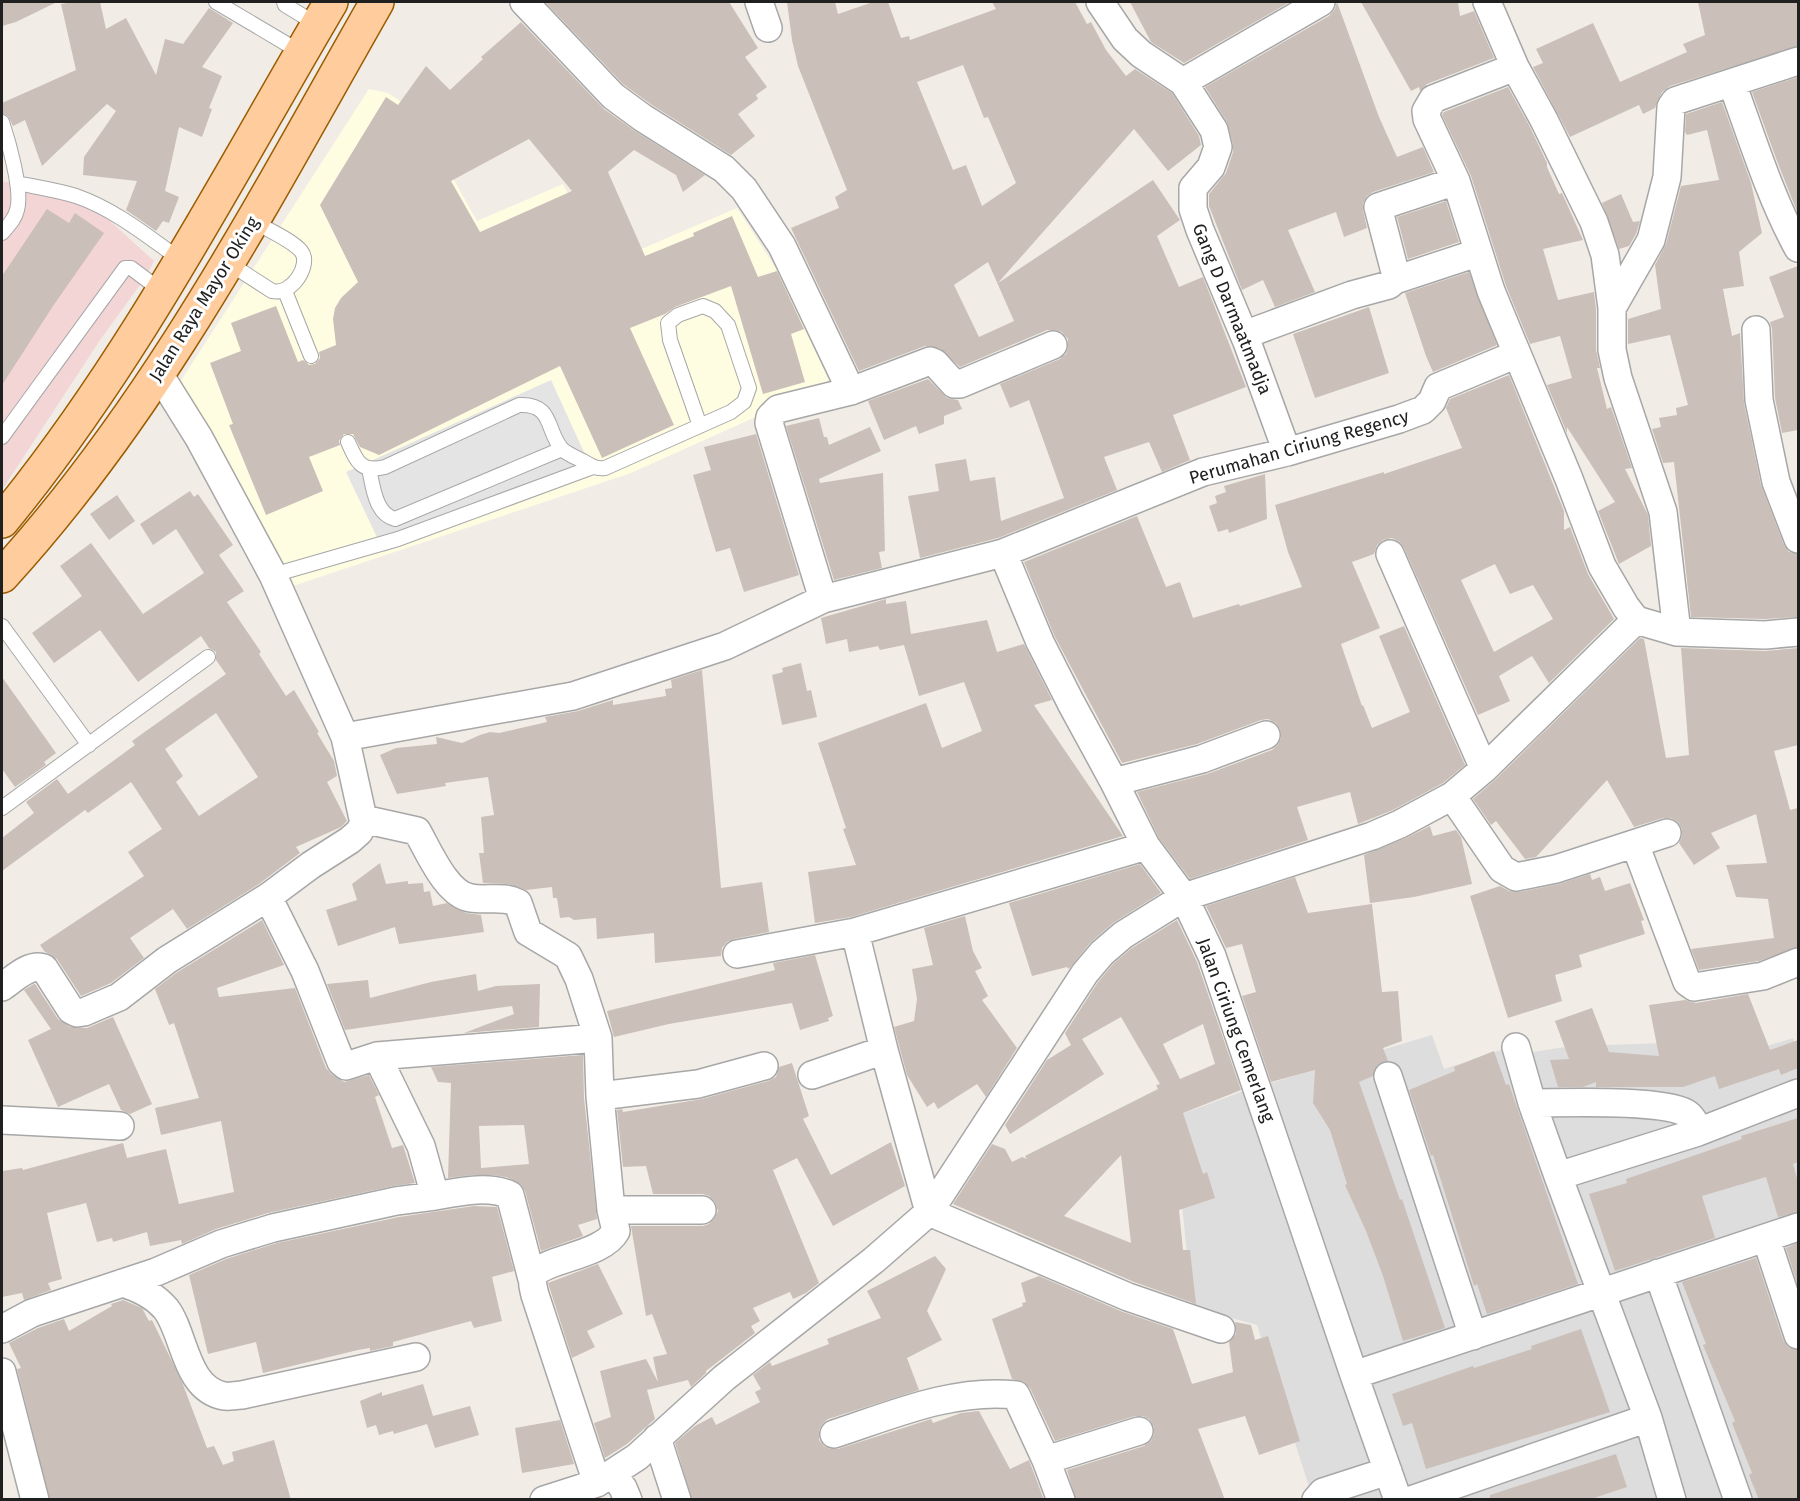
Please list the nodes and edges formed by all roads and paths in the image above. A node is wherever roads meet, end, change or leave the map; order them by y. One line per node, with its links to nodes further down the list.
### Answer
1 (216, 2): 11 (lane)
2 (284, 2): 9 (lane)
3 (377, 2): 19 (main road, Jalan Raya Mayor Oking)
4 (524, 2): 35 (street)
5 (759, 2): 10 (street)
6 (1100, 2): 14 (street, Gang D Darmaatmadja)
7 (1321, 2): 14 (street)
8 (1487, 2): 13 (street)
9 (324, 13): 11 (main road)
10 (768, 28)
11 (302, 53): 23 (main road)
12 (1798, 61): 15 (street)
13 (1515, 67): 17 (street); 28 (street)
14 (1183, 82): 30 (street, Gang D Darmaatmadja)
15 (1732, 82): 21 (street); 28 (street)
16 (2, 122): 18 (lane)
17 (1456, 181): 22 (street); 25 (street)
18 (16, 183): 20 (lane); 23 (lane)
19 (252, 221): 24 (main road, Jalan Raya Mayor Oking); 26 (lane)
20 (2, 233)
21 (1798, 248)
22 (1477, 253): 25 (street); 32 (street)
23 (182, 260): 27 (main road)
24 (227, 262): 26 (lane); 34 (main road, Jalan Raya Mayor Oking)
25 (1395, 280): 30 (street)
26 (285, 291): 33 (lane)
27 (164, 292): 37 (lane); 43 (main road)
28 (1612, 308): 52 (street)
29 (1756, 330): 44 (street)
30 (1244, 335): 40 (street, Gang D Darmaatmadja)
31 (1053, 345): 35 (street)
32 (1517, 354): 40 (street, Perumahan Ciriung Regency); 50 (street)
33 (311, 356)
34 (159, 374): 47 (street); 48 (main road, Jalan Raya Mayor Oking)
35 (850, 392): 49 (street)
36 (700, 426): 36 (lane); 41 (lane)
37 (2, 437)
38 (348, 442): 42 (lane)
39 (562, 449): 41 (lane); 42 (lane); 42 (lane)
40 (1287, 452): 45 (street, Perumahan Ciriung Regency)
41 (593, 467): 47 (lane)
42 (369, 469)
43 (2, 520)
44 (1798, 539)
45 (1003, 553): 49 (street, Perumahan Ciriung Regency); 59 (street, Jalan Ciriung Cemerlang)
46 (1390, 554): 58 (street)
47 (273, 575): 56 (street)
48 (2, 576)
49 (823, 599): 56 (street, Perumahan Ciriung Regency)
50 (1636, 620): 52 (street); 58 (street)
51 (2, 626): 57 (lane)
52 (1677, 632): 53 (street)
53 (1798, 632)
54 (208, 657): 57 (lane)
55 (1266, 735): 59 (street)
56 (345, 737): 62 (street)
57 (89, 745): 61 (lane)
58 (1484, 769): 60 (street)
59 (1114, 782): 65 (street, Jalan Ciriung Cemerlang)
60 (1452, 796): 64 (street); 67 (street)
61 (2, 808)
62 (363, 819): 66 (street); 72 (street)
63 (1667, 833): 64 (street)
64 (1635, 844): 70 (street)
65 (1146, 846): 67 (street, Jalan Ciriung Cemerlang); 68 (street)
66 (268, 897): 71 (street); 75 (street)
67 (1184, 897): 89 (street); 102 (street, Jalan Ciriung Cemerlang)
68 (855, 932): 69 (street); 74 (street)
69 (737, 954)
70 (1798, 962)
71 (2, 987)
72 (598, 1038): 75 (street); 80 (street)
73 (1516, 1047): 81 (street)
74 (884, 1050): 77 (street); 89 (street)
75 (377, 1056): 86 (street)
76 (764, 1066): 80 (street)
77 (812, 1076)
78 (1388, 1076): 99 (street)
79 (1798, 1093): 84 (street)
80 (600, 1095): 88 (street)
81 (1532, 1103): 84 (street); 85 (street)
82 (2, 1120): 83 (street)
83 (120, 1126)
84 (1698, 1132): 85 (street)
85 (1558, 1176): 95 (street)
86 (435, 1196): 93 (street); 94 (street)
87 (702, 1209): 88 (street)
88 (610, 1210): 93 (street)
89 (928, 1212): 97 (street); 106 (street)
90 (1798, 1227): 91 (street)
91 (1766, 1238): 92 (street); 98 (street)
92 (1658, 1273): 95 (street); 119 (street)
93 (532, 1279): 109 (street)
94 (122, 1283): 96 (street); 100 (street)
95 (1602, 1293): 99 (street); 103 (street)
96 (2, 1329)
97 (1221, 1329)
98 (1798, 1335)
99 (1473, 1336): 102 (street)
100 (416, 1357)
101 (2, 1372): 110 (street)
102 (1354, 1375): 108 (street, Jalan Ciriung Cemerlang)
103 (1648, 1418): 117 (street); 118 (street)
104 (1139, 1431): 107 (street)
105 (834, 1434): 107 (street)
106 (657, 1438): 109 (street); 113 (street)
107 (1046, 1460): 114 (street)
108 (1388, 1472): 115 (street); 116 (street, Jalan Ciriung Cemerlang)
109 (605, 1478): 111 (street); 112 (street)
110 (35, 1500)
111 (544, 1500)
112 (628, 1500)
113 (677, 1500)
114 (1061, 1500)
115 (1316, 1500)
116 (1398, 1500)
117 (1411, 1500)
118 (1672, 1500)
119 (1738, 1500)

